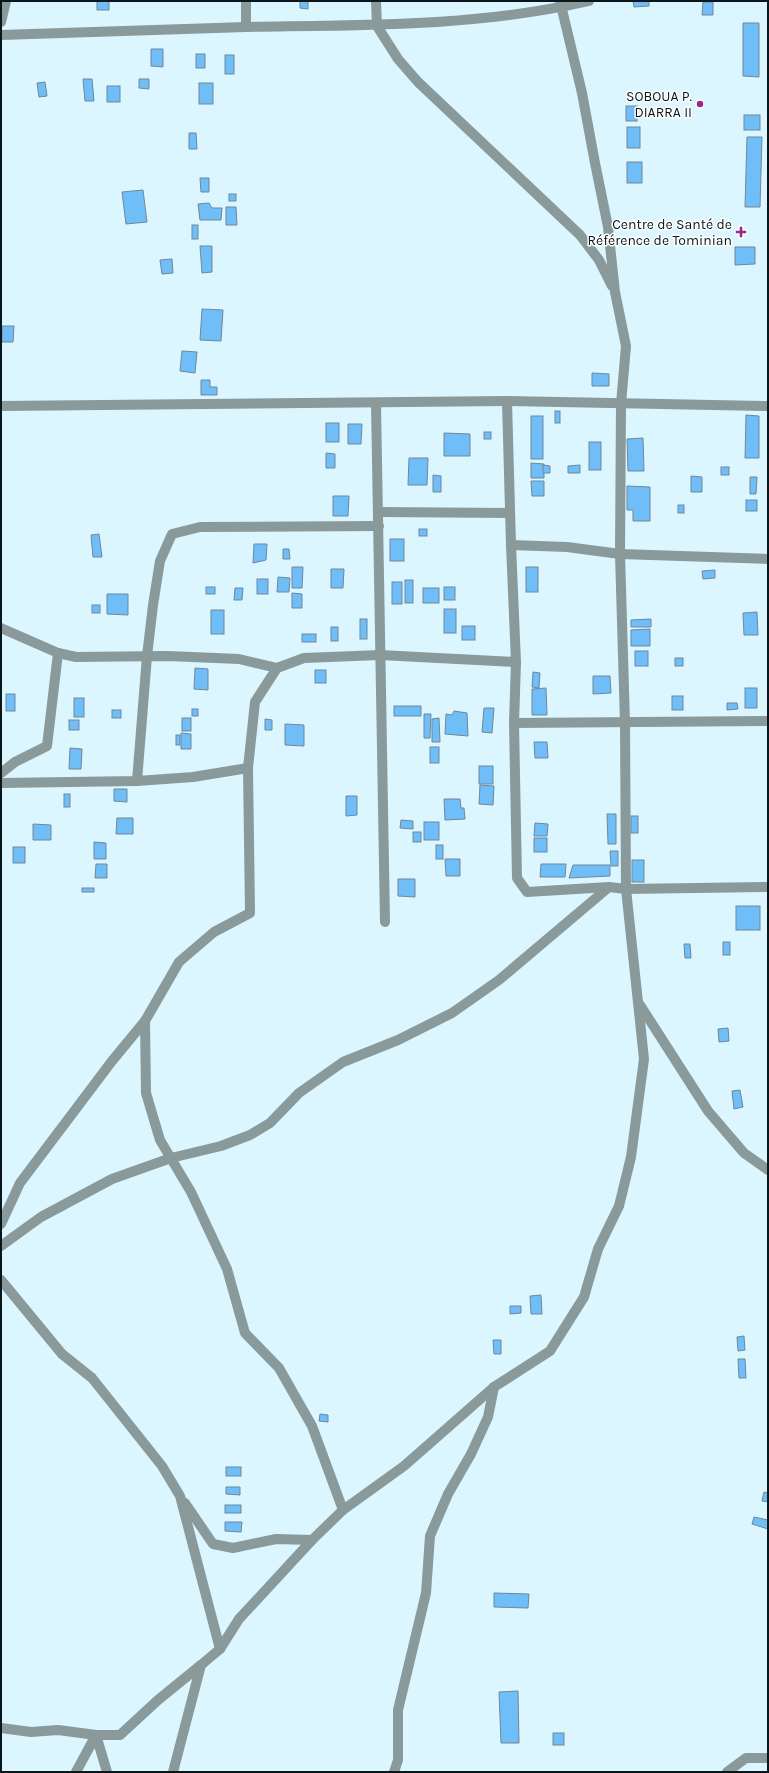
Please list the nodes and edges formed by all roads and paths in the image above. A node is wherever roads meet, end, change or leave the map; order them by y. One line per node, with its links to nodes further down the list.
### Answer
1 (6, 1): 6 (street)
2 (246, 1): 8 (street)
3 (376, 1): 7 (street)
4 (589, 1): 5 (street)
5 (560, 4): 7 (street); 10 (street)
6 (1, 22)
7 (377, 26): 8 (street); 10 (street)
8 (246, 27): 9 (street)
9 (1, 36)
10 (615, 292): 13 (street)
11 (507, 401): 12 (street); 13 (street); 17 (street)
12 (376, 403): 14 (street); 16 (street)
13 (621, 404): 15 (street); 20 (street)
14 (1, 406)
15 (768, 406)
16 (378, 512): 17 (street); 18 (street)
17 (510, 513): 19 (street)
18 (378, 526): 24 (street); 25 (street)
19 (511, 545): 20 (street); 26 (street)
20 (620, 554): 21 (street); 30 (street)
21 (768, 559)
22 (1, 628): 23 (street)
23 (58, 653): 24 (street); 32 (street)
24 (147, 656): 27 (street); 33 (street)
25 (380, 656): 26 (street); 27 (street); 38 (street)
26 (516, 662): 29 (street)
27 (277, 668): 31 (street)
28 (768, 721): 30 (street)
29 (514, 723): 30 (street); 35 (street)
30 (625, 723): 37 (street)
31 (248, 768): 33 (street); 40 (street)
32 (1, 773)
33 (137, 781): 34 (street)
34 (1, 783)
35 (609, 887): 37 (street); 41 (street)
36 (768, 887): 37 (street)
37 (626, 889): 39 (street)
38 (385, 922)
39 (639, 1004): 42 (street); 46 (street)
40 (145, 1020): 41 (street); 43 (street)
41 (171, 1158): 44 (street); 48 (street)
42 (768, 1170)
43 (1, 1224)
44 (1, 1246)
45 (1, 1280): 47 (street)
46 (494, 1387): 48 (street); 58 (street)
47 (180, 1496): 49 (street); 50 (street)
48 (344, 1510): 49 (street)
49 (312, 1540): 50 (street)
50 (220, 1650): 51 (street)
51 (201, 1665): 53 (street); 57 (street)
52 (1, 1728): 53 (street)
53 (96, 1735): 55 (street); 56 (street)
54 (768, 1758): 59 (street)
55 (76, 1772)
56 (107, 1772)
57 (173, 1772)
58 (394, 1772)
59 (727, 1772)

